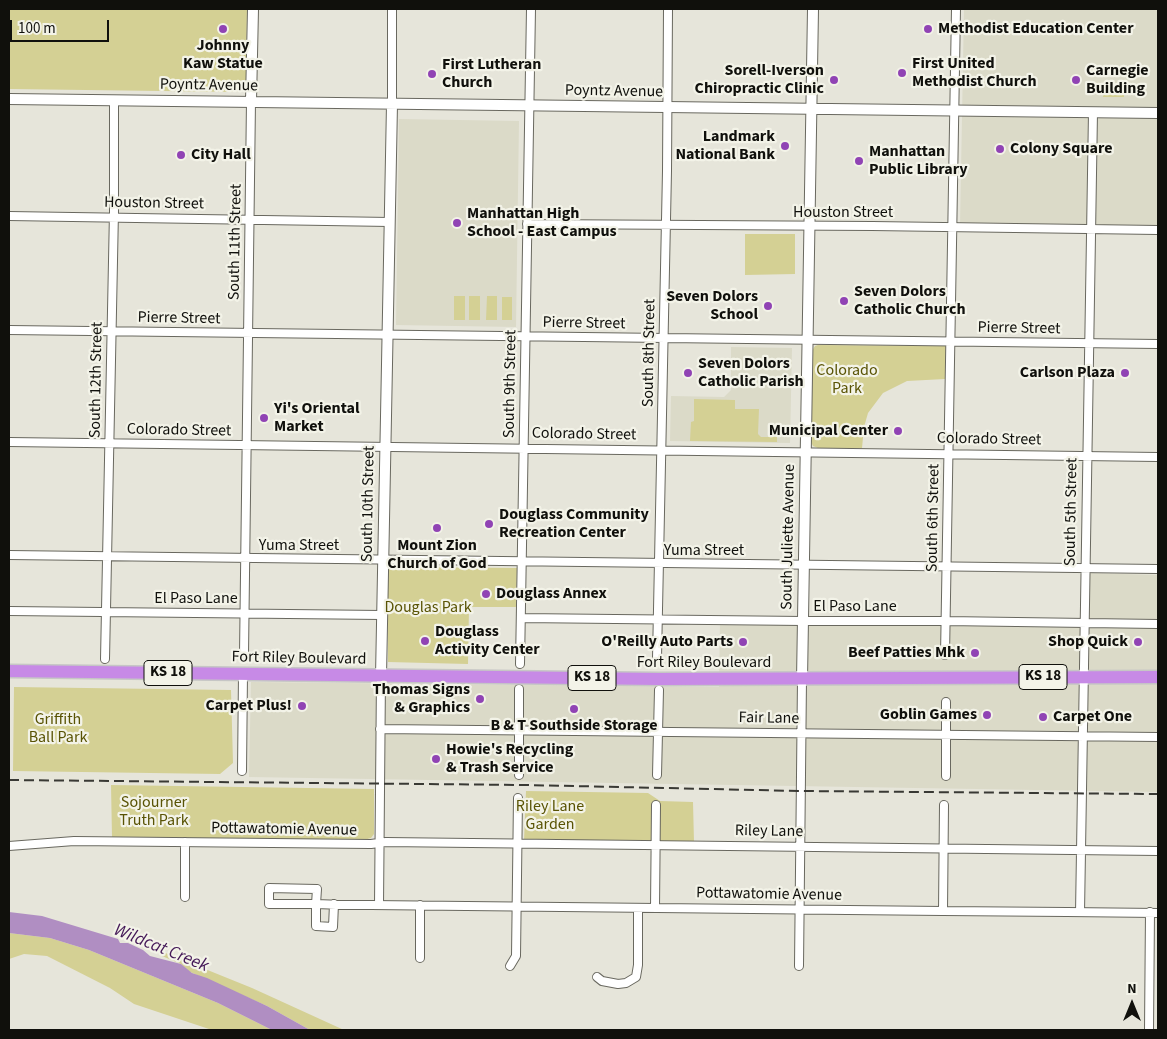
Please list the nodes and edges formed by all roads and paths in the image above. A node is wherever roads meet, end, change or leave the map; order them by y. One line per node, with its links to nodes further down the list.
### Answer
1 (253, 9): 9 (street)
2 (392, 9): 10 (street)
3 (531, 9): 11 (street, South 9th Street)
4 (668, 9): 12 (street, South 8th Street)
5 (813, 9): 13 (street, South Juliette Avenue)
6 (956, 9): 14 (street, South 6th Street)
7 (9, 99): 8 (street, Poyntz Avenue)
8 (114, 100): 9 (street, Poyntz Avenue); 18 (street, South 12th Street)
9 (251, 101): 10 (street, Poyntz Avenue); 19 (street, South 11th Street)
10 (392, 104): 11 (street, Poyntz Avenue); 20 (street, South 10th Street)
11 (529, 105): 12 (street, Poyntz Avenue); 21 (street, South 9th Street)
12 (667, 108): 13 (street, Poyntz Avenue); 22 (street, South 8th Street)
13 (812, 109): 14 (street, Poyntz Avenue); 23 (street, South Juliette Avenue)
14 (954, 111): 15 (street, Poyntz Avenue); 24 (street, South 6th Street)
15 (1093, 112): 16 (street, Poyntz Avenue); 25 (street, South 5th Street)
16 (1158, 113)
17 (9, 216): 18 (street, Houston Street)
18 (114, 217): 19 (street, Houston Street); 28 (street, South 12th Street)
19 (250, 219): 20 (street, Houston Street); 29 (street, South 11th Street)
20 (390, 222): 30 (street, South 10th Street)
21 (527, 224): 22 (street, Houston Street); 31 (street, South 9th Street)
22 (665, 225): 23 (street, Houston Street); 32 (street, South 8th Street)
23 (809, 227): 24 (street, Houston Street); 33 (street, South Juliette Avenue)
24 (953, 228): 25 (street, Houston Street); 34 (street, South 6th Street)
25 (1092, 230): 26 (street, Houston Street); 35 (street, South 5th Street)
26 (1158, 230)
27 (9, 330): 28 (street, Pierre Street)
28 (111, 332): 29 (street, Pierre Street); 38 (street, South 12th Street)
29 (248, 333): 30 (street, Pierre Street); 39 (street, South 11th Street)
30 (388, 335): 31 (street, Pierre Street); 40 (street, South 10th Street)
31 (526, 337): 32 (street, Pierre Street); 41 (street, South 9th Street)
32 (664, 338): 33 (street, Pierre Street); 42 (street, South 8th Street)
33 (808, 340): 34 (street, Pierre Street); 43 (street, South Juliette Avenue)
34 (950, 342): 35 (street, Pierre Street); 44 (street, South 6th Street)
35 (1090, 344): 36 (street, Pierre Street); 45 (street, South 5th Street)
36 (1158, 344)
37 (9, 442): 38 (street, Colorado Street)
38 (109, 444): 39 (street, Colorado Street); 48 (street, South 12th Street)
39 (248, 445): 40 (street, Colorado Street); 49 (street, South 11th Street)
40 (386, 446): 41 (street, Colorado Street); 50 (street, South 10th Street)
41 (523, 448): 42 (street, Colorado Street); 51 (street, South 9th Street)
42 (661, 450): 43 (street, Colorado Street); 52 (street, South 8th Street)
43 (806, 452): 44 (street, Colorado Street); 53 (street, South Juliette Avenue)
44 (948, 454): 45 (street, Colorado Street); 54 (street, South 6th Street)
45 (1087, 456): 46 (street, Colorado Street); 55 (street, South 5th Street)
46 (1158, 457)
47 (9, 555): 48 (street, Yuma Street)
48 (107, 556): 49 (street, Yuma Street); 58 (street, South 12th Street)
49 (246, 559): 50 (street, Yuma Street); 59 (street, South 11th Street)
50 (383, 560): 51 (street, Yuma Street); 60 (street, South 10th Street)
51 (522, 562): 52 (street, Yuma Street); 61 (street, South 9th Street)
52 (659, 564): 53 (street, Yuma Street); 62 (street, South 8th Street)
53 (804, 565): 54 (street, Yuma Street); 64 (street, South Juliette Avenue)
54 (947, 567): 55 (street, Yuma Street); 63 (street, South 6th Street)
55 (1085, 568): 56 (street, Yuma Street); 65 (street, South 5th Street)
56 (1158, 569)
57 (9, 612): 58 (street, El Paso Lane)
58 (106, 613): 59 (street, El Paso Lane); 70 (street, South 12th Street)
59 (245, 613): 60 (street, El Paso Lane); 67 (street, South 11th Street)
60 (382, 615): 74 (street, South 10th Street)
61 (521, 618): 62 (street, El Paso Lane); 71 (street, South 9th Street)
62 (658, 619): 64 (street, El Paso Lane); 69 (street, South 8th Street)
63 (946, 620): 64 (street, El Paso Lane); 65 (street, El Paso Lane); 68 (street, South 6th Street)
64 (803, 621): 77 (street, South Juliette Avenue)
65 (1084, 624): 66 (street, El Paso Lane); 75 (street, South 5th Street)
66 (1158, 624)
67 (244, 654)
68 (946, 655)
69 (657, 658)
70 (105, 659)
71 (520, 664)
72 (9, 671): 73 (highway, Fort Riley Boulevard / KS 18)
73 (243, 674): 74 (highway, Fort Riley Boulevard / KS 18); 88 (street)
74 (381, 676): 77 (highway, Fort Riley Boulevard / KS 18); 81 (street, South 10th Street)
75 (1084, 676): 76 (highway, Fort Riley Boulevard / KS 18); 77 (highway, Fort Riley Boulevard / KS 18); 86 (street, South 5th Street)
76 (1158, 677)
77 (802, 679): 84 (street, South Juliette Avenue)
78 (519, 689): 82 (street)
79 (659, 690): 83 (street)
80 (946, 702): 85 (street)
81 (380, 729): 82 (street, Fair Lane); 96 (street, South 10th Street)
82 (519, 730): 83 (street, Fair Lane); 90 (street)
83 (658, 732): 84 (street, Fair Lane); 89 (street)
84 (801, 733): 85 (street, Fair Lane); 100 (street, South Juliette Avenue)
85 (946, 735): 86 (street, Fair Lane); 91 (street)
86 (1083, 736): 87 (street, Fair Lane); 102 (street, South 5th Street)
87 (1158, 737)
88 (242, 771)
89 (657, 775)
90 (518, 776)
91 (946, 776)
92 (518, 798): 97 (street)
93 (656, 805): 98 (street)
94 (944, 805): 101 (street)
95 (185, 842): 96 (street, Pottawatomie Avenue); 99 (street, Pottawatomie Avenue); 104 (street)
96 (379, 843): 97 (street, Riley Lane); 107 (street, South 10th Street)
97 (517, 843): 98 (street, Riley Lane); 109 (street)
98 (656, 844): 100 (street, Riley Lane); 111 (street)
99 (9, 846)
100 (800, 846): 101 (street, Riley Lane); 112 (street, South Juliette Avenue)
101 (943, 848): 102 (street, Riley Lane); 113 (street)
102 (1081, 851): 103 (street, Riley Lane); 114 (street, South 5th Street)
103 (1158, 851)
104 (185, 897)
105 (316, 904): 105 (street, Pottawatomie Avenue); 106 (street, Pottawatomie Avenue); 106 (street)
106 (334, 904): 107 (street, Pottawatomie Avenue)
107 (379, 905): 108 (street, Pottawatomie Avenue)
108 (420, 905): 109 (street, Pottawatomie Avenue); 116 (street)
109 (516, 906): 110 (street, Pottawatomie Avenue); 117 (street)
110 (638, 908): 111 (street, Pottawatomie Avenue); 119 (street)
111 (655, 908): 112 (street, Pottawatomie Avenue)
112 (799, 909): 113 (street, Pottawatomie Avenue); 118 (street, South Juliette Avenue)
113 (943, 910): 114 (street, Pottawatomie Avenue)
114 (1080, 912): 115 (street, Pottawatomie Avenue)
115 (1154, 913): 120 (street)
116 (420, 958)
117 (510, 966)
118 (799, 966)
119 (597, 977)
120 (1148, 1030)

